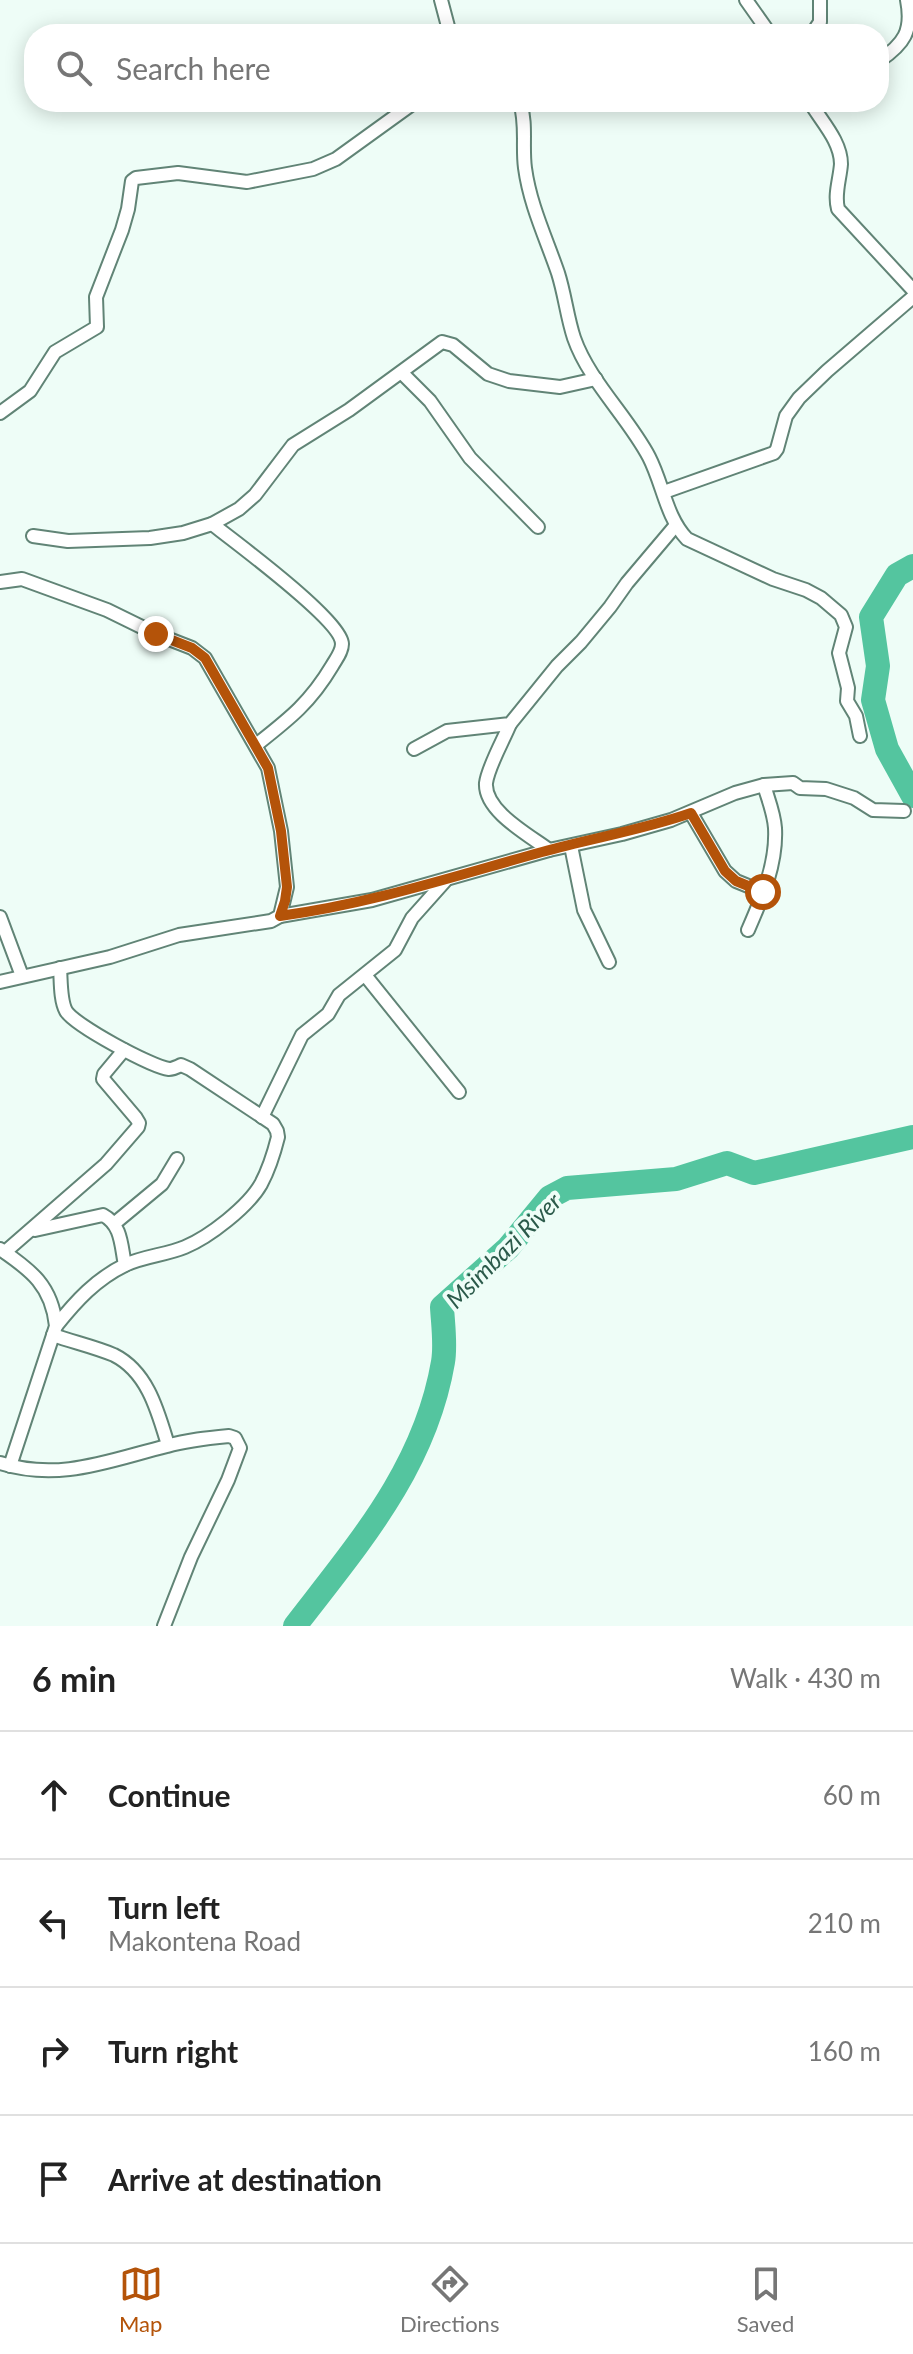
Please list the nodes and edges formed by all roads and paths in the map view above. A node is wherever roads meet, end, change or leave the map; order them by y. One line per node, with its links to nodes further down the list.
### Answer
1 (441, 0): 5 (street)
2 (746, 0): 6 (street)
3 (820, 0): 7 (street)
4 (907, 0): 8 (street)
5 (447, 24)
6 (763, 24)
7 (819, 24)
8 (889, 54)
9 (401, 112): 16 (street)
10 (524, 112): 15 (street)
11 (818, 112): 12 (street)
12 (913, 290)
13 (913, 297): 17 (street)
14 (402, 373): 15 (street); 18 (street); 20 (street)
15 (596, 379): 17 (street)
16 (0, 413)
17 (664, 492): 19 (street)
18 (212, 524): 21 (street); 25 (street)
19 (676, 525): 23 (street); 24 (street)
20 (538, 527)
21 (33, 536)
22 (0, 582): 25 (street)
23 (510, 724): 26 (street); 31 (street)
24 (860, 736)
25 (256, 745): 34 (street)
26 (414, 749)
27 (764, 785): 28 (street); 29 (street); 33 (street)
28 (904, 811)
29 (691, 813): 30 (street); 33 (street)
30 (571, 846): 31 (street); 37 (street)
31 (549, 850): 32 (street)
32 (446, 880): 34 (street); 39 (street)
33 (763, 892): 36 (street)
34 (280, 916): 38 (street)
35 (0, 917): 40 (street)
36 (748, 930)
37 (609, 962)
38 (60, 968): 40 (street); 42 (street)
39 (365, 975): 43 (street); 44 (street)
40 (22, 976): 41 (street)
41 (0, 982)
42 (124, 1050): 44 (street); 47 (street)
43 (459, 1092)
44 (262, 1117): 49 (street)
45 (177, 1159): 46 (street)
46 (115, 1223): 47 (street); 49 (street)
47 (31, 1231): 48 (street)
48 (3, 1251): 50 (street)
49 (125, 1265): 50 (street)
50 (54, 1331): 51 (street); 52 (street)
51 (168, 1445): 52 (street); 53 (street)
52 (5, 1465)
53 (164, 1626)

